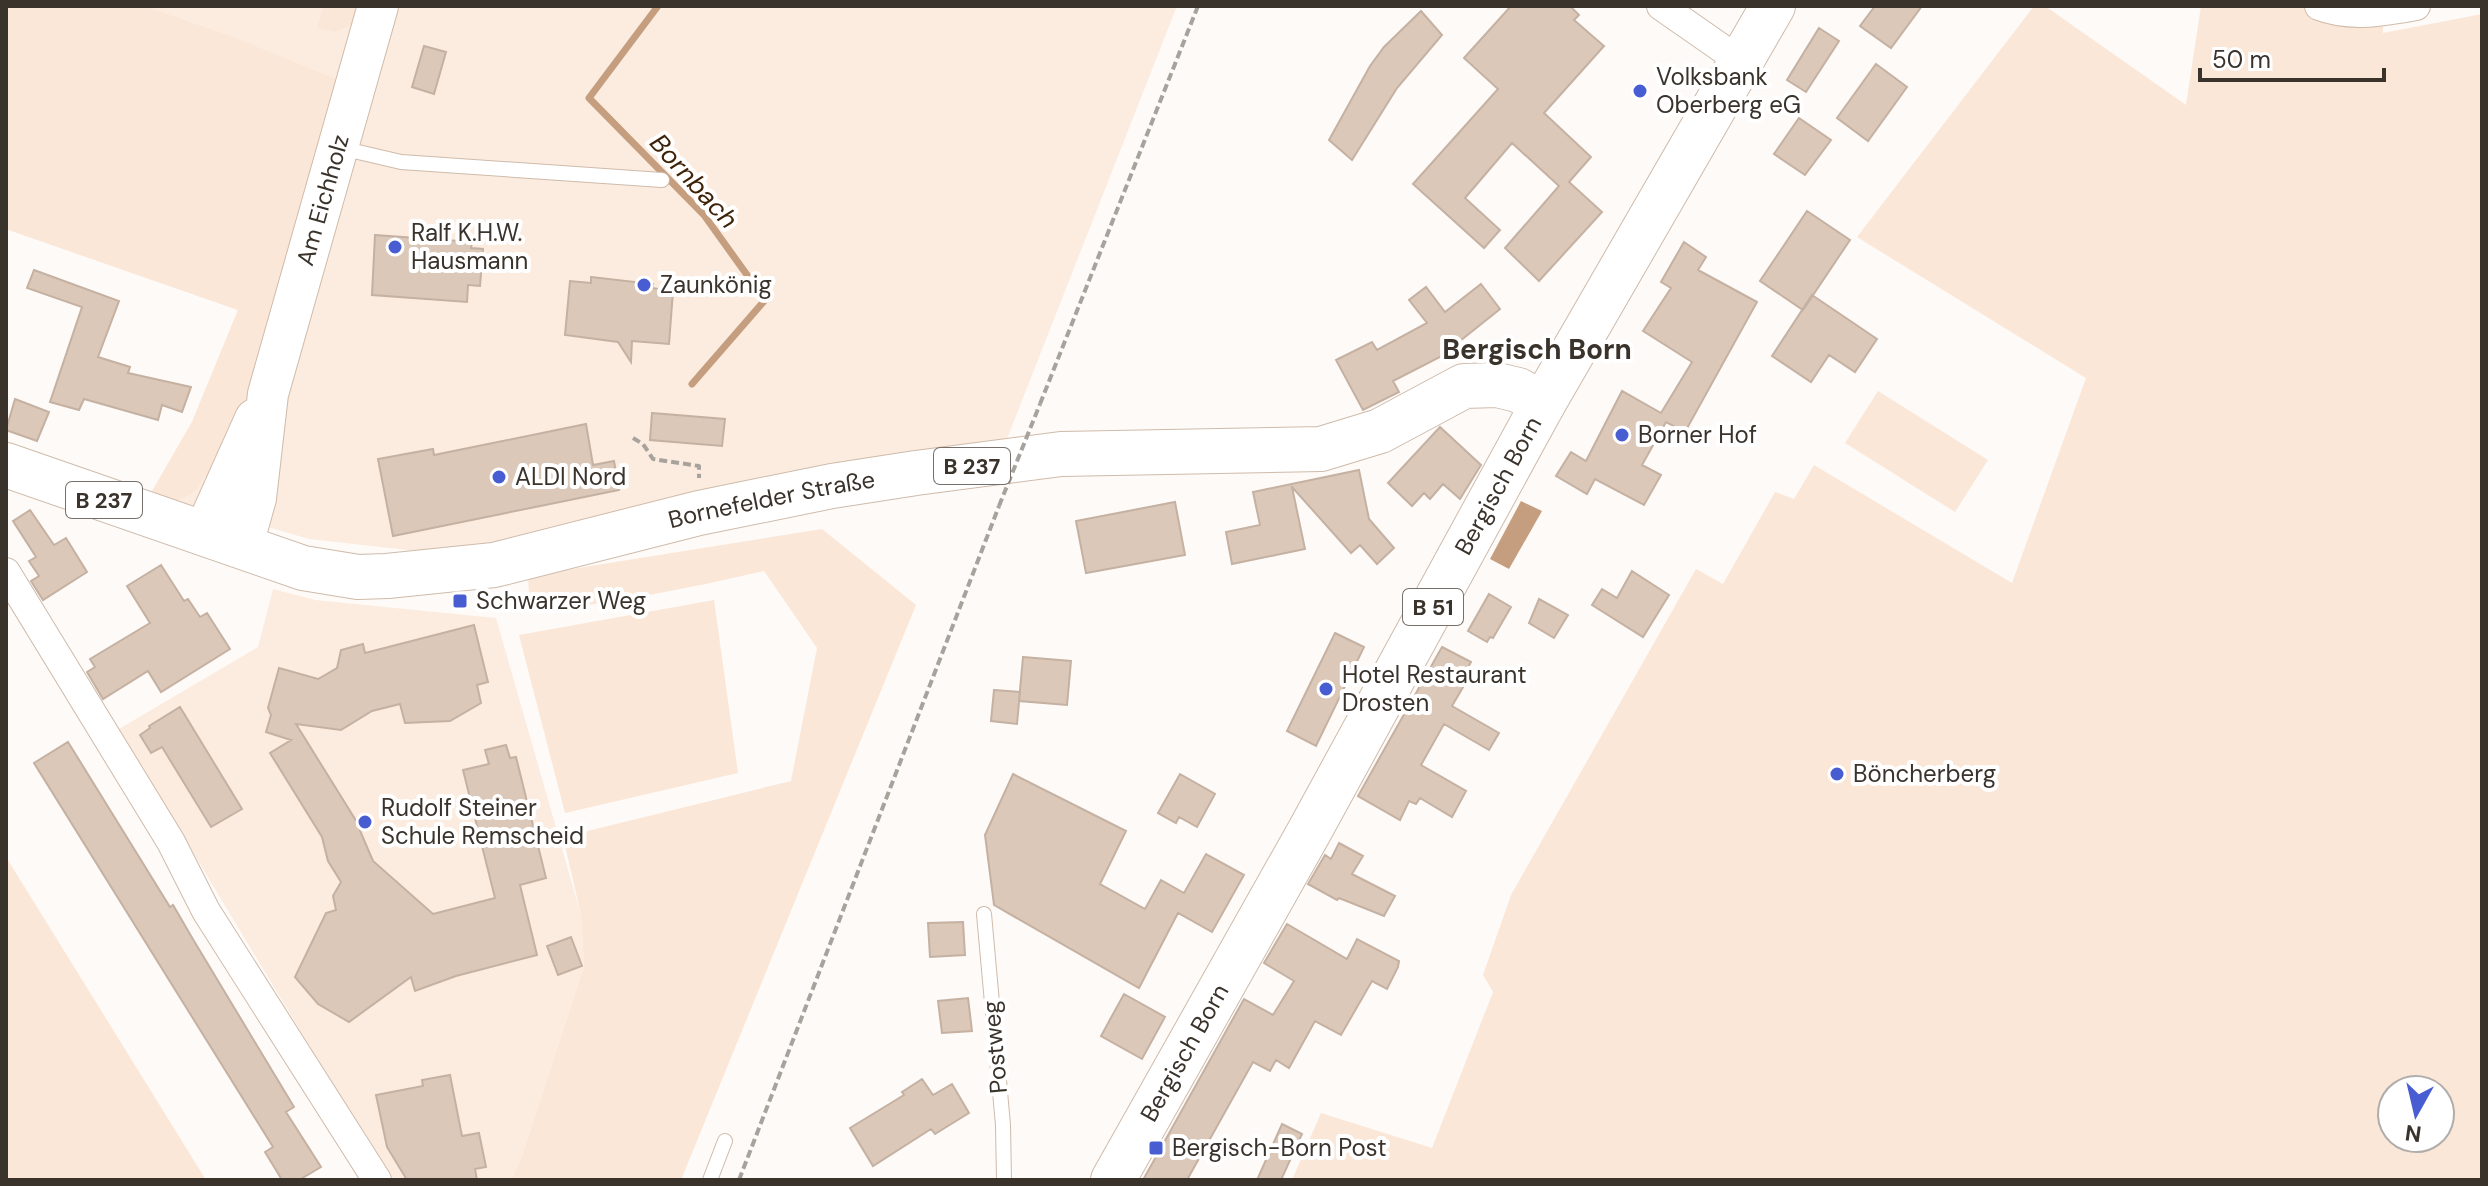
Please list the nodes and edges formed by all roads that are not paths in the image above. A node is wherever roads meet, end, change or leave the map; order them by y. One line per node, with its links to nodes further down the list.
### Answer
1 (378, 6): 7 (main road, Am Eichholz)
2 (1661, 6): 6 (street)
3 (1773, 6): 6 (main road, Bergisch Born / B 51)
4 (2319, 6): 5 (street)
5 (2416, 6)
6 (1740, 61): 9 (main road, Bergisch Born / B 51)
7 (337, 148): 8 (lane); 11 (main road, Am Eichholz)
8 (662, 180)
9 (1543, 404): 11 (main road, Bornefelder Straße / B 237); 18 (main road, Bergisch Born / B 51)
10 (6, 465): 11 (main road, Bornefelder Straße / B 237)
11 (223, 541)
12 (6, 572): 15 (street)
13 (984, 914): 17 (lane, Postweg)
14 (725, 1141): 16 (lane)
15 (377, 1180)
16 (710, 1180)
17 (1004, 1180)
18 (1113, 1180)

